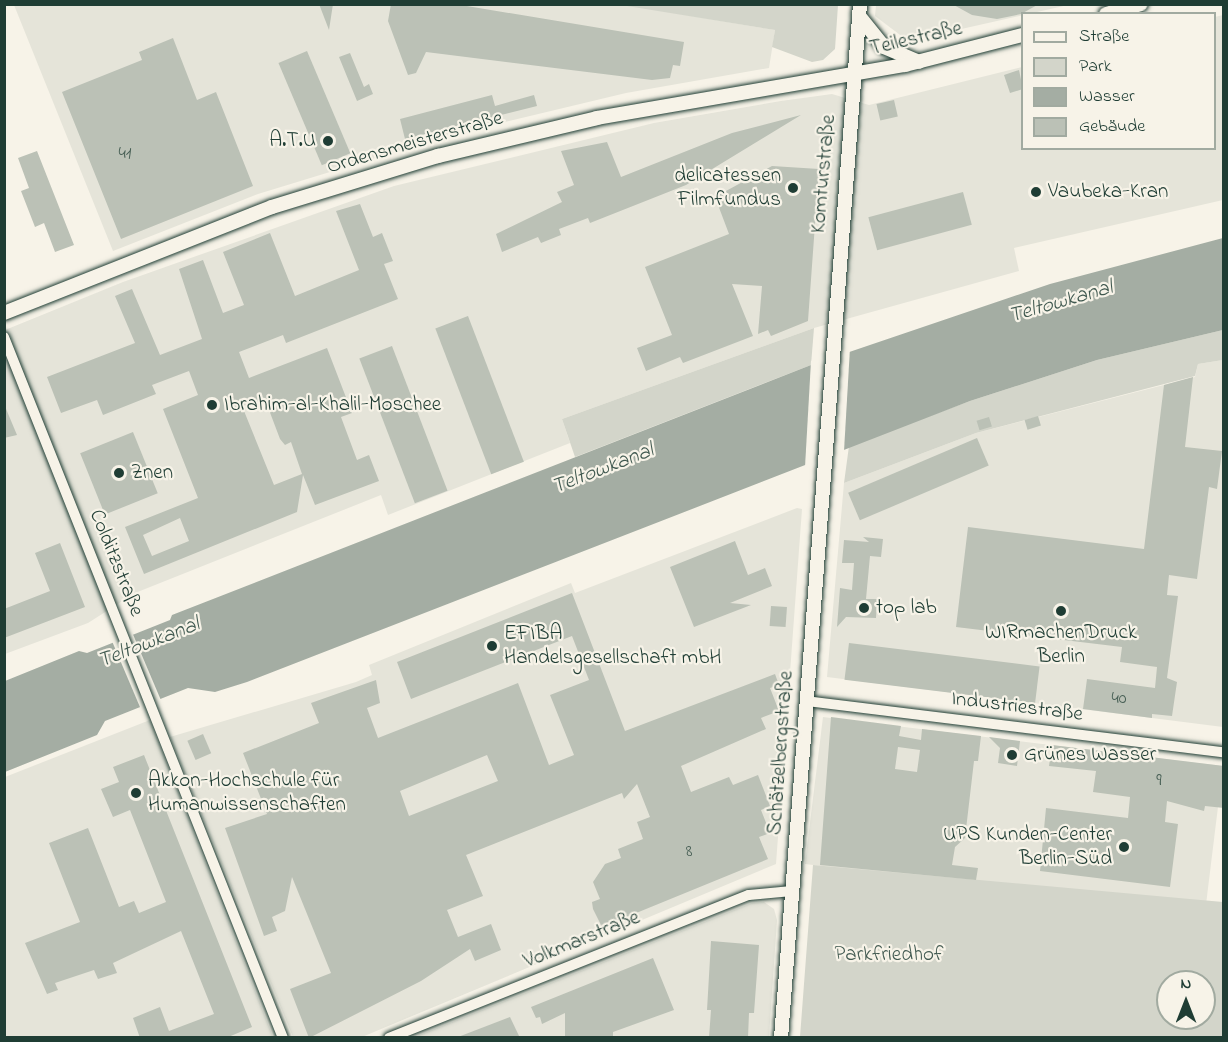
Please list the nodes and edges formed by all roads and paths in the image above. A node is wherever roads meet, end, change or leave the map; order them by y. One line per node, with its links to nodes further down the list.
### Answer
1 (1139, 5): 3 (street)
2 (860, 10): 5 (street); 6 (street, Komturstraße)
3 (1113, 12)
4 (1021, 36): 5 (street, Teilestraße)
5 (919, 62): 6 (street, Teilestraße)
6 (854, 74): 7 (street, Ordensmeisterstraße); 9 (street, Komturstraße)
7 (4, 313)
8 (4, 337): 13 (street, Colditzstraße)
9 (823, 472): 10 (street, Schätzelbergstraße)
10 (806, 701): 11 (street, Industriestraße); 12 (street, Schätzelbergstraße)
11 (1224, 752)
12 (792, 891): 14 (street, Volkmarstraße); 15 (street, Schätzelbergstraße)
13 (283, 1038)
14 (389, 1038)
15 (781, 1038)

